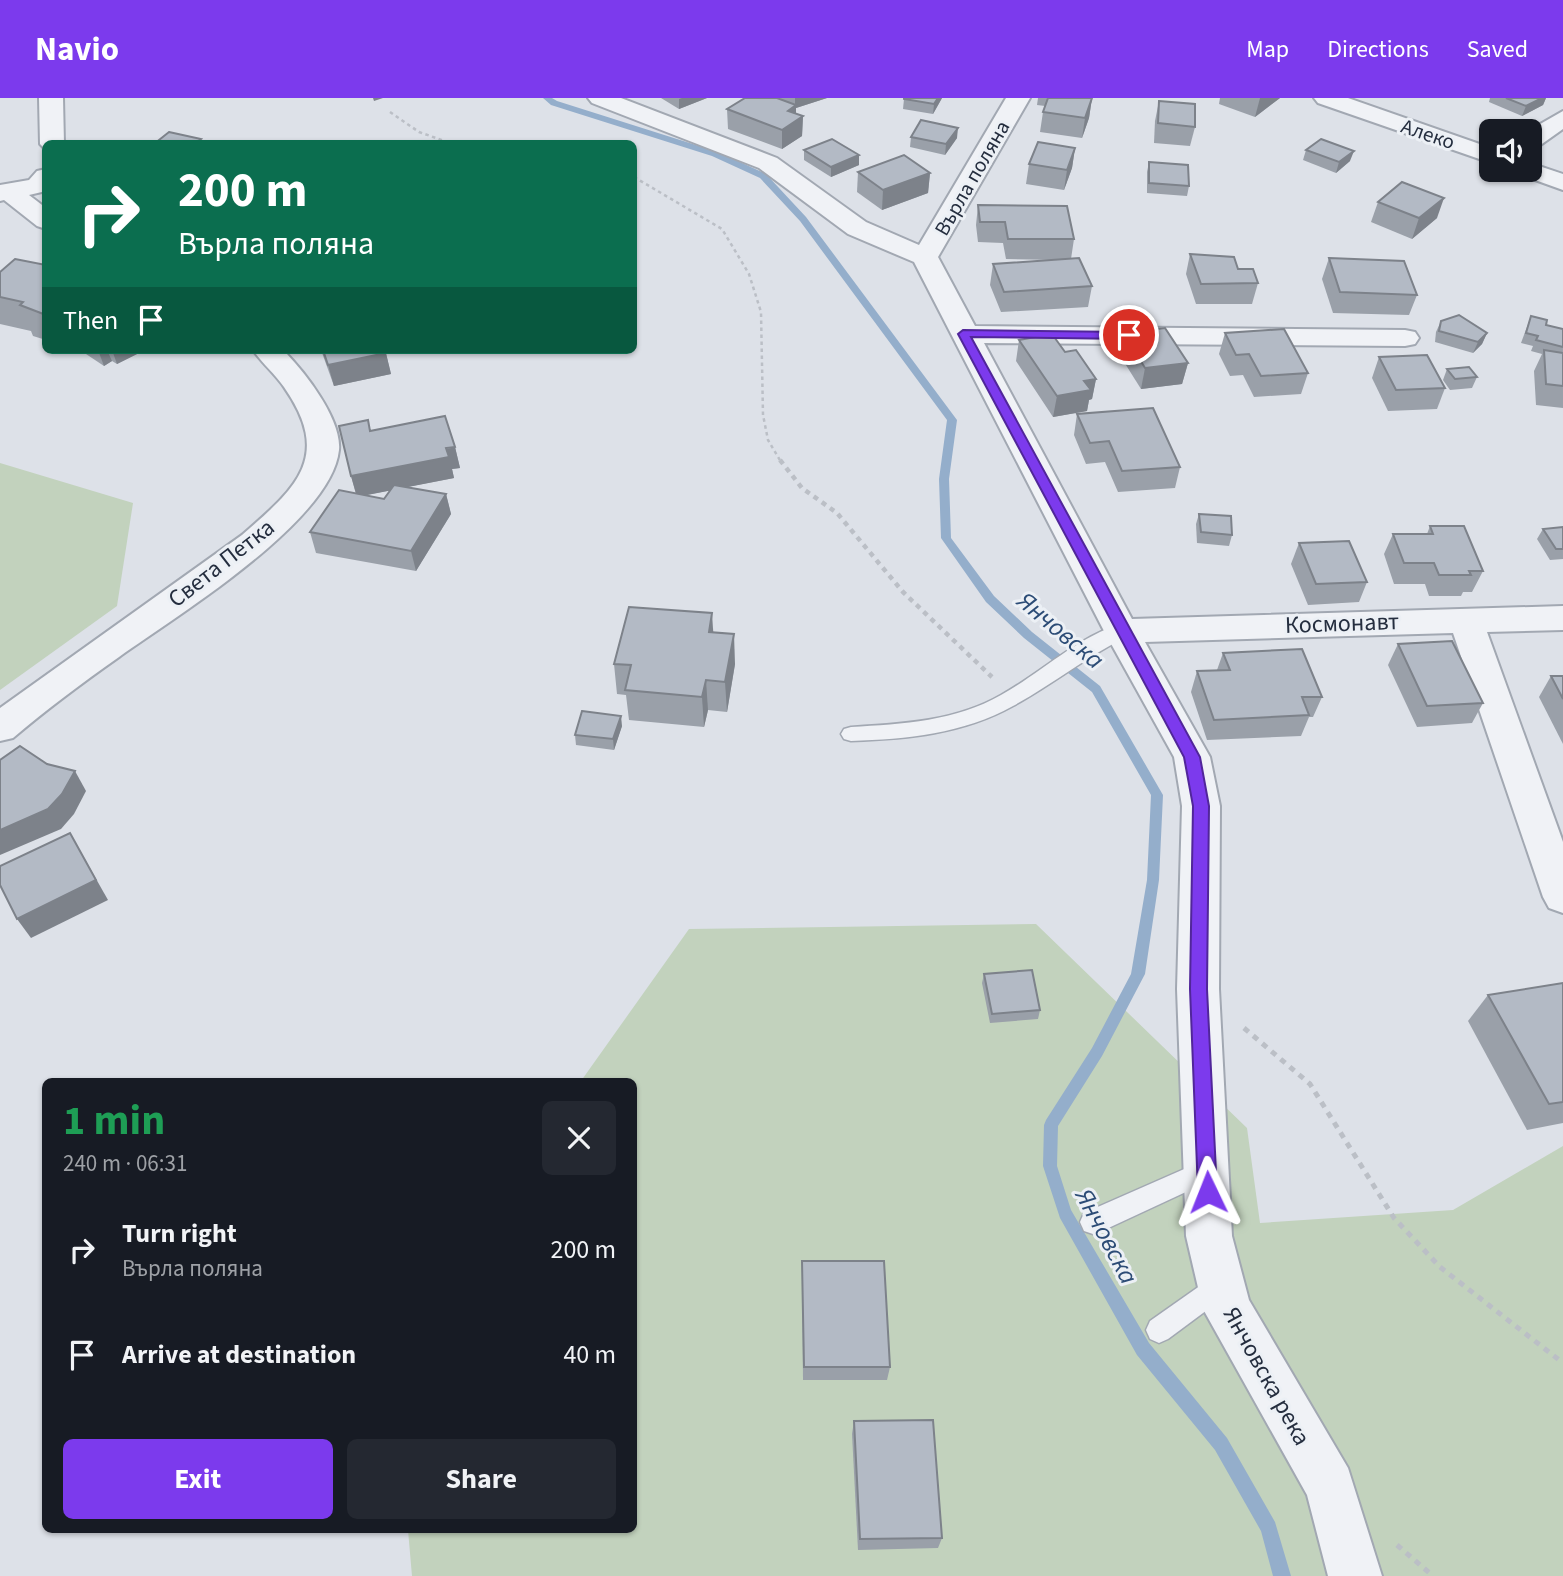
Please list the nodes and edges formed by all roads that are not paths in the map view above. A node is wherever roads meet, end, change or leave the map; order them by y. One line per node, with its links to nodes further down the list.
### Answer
1 (51, 98): 7 (street)
2 (600, 98): 14 (street)
3 (1018, 98): 14 (street, Върла поляна)
4 (1326, 98): 8 (street, Алеко)
5 (1563, 118): 6 (street)
6 (1542, 133)
7 (51, 140)
8 (1479, 152)
9 (1542, 174): 11 (street)
10 (42, 180): 12 (street)
11 (1563, 181)
12 (6, 193): 13 (street)
13 (42, 218)
14 (925, 257): 15 (street, Янчовска река)
15 (963, 334): 16 (street); 20 (street, Янчовска река)
16 (1405, 338)
17 (271, 354): 21 (street, Света Петка)
18 (1563, 618): 19 (street, Космонавт)
19 (1465, 619): 20 (street, Космонавт); 23 (street)
20 (1121, 631): 22 (lane); 24 (street, Янчовска река)
21 (0, 728)
22 (850, 734)
23 (1563, 897)
24 (1207, 1170): 25 (lane); 26 (street, Янчовска река)
25 (1093, 1222)
26 (1221, 1283): 27 (lane); 28 (street, Янчовска река)
27 (1159, 1330)
28 (1355, 1576)

